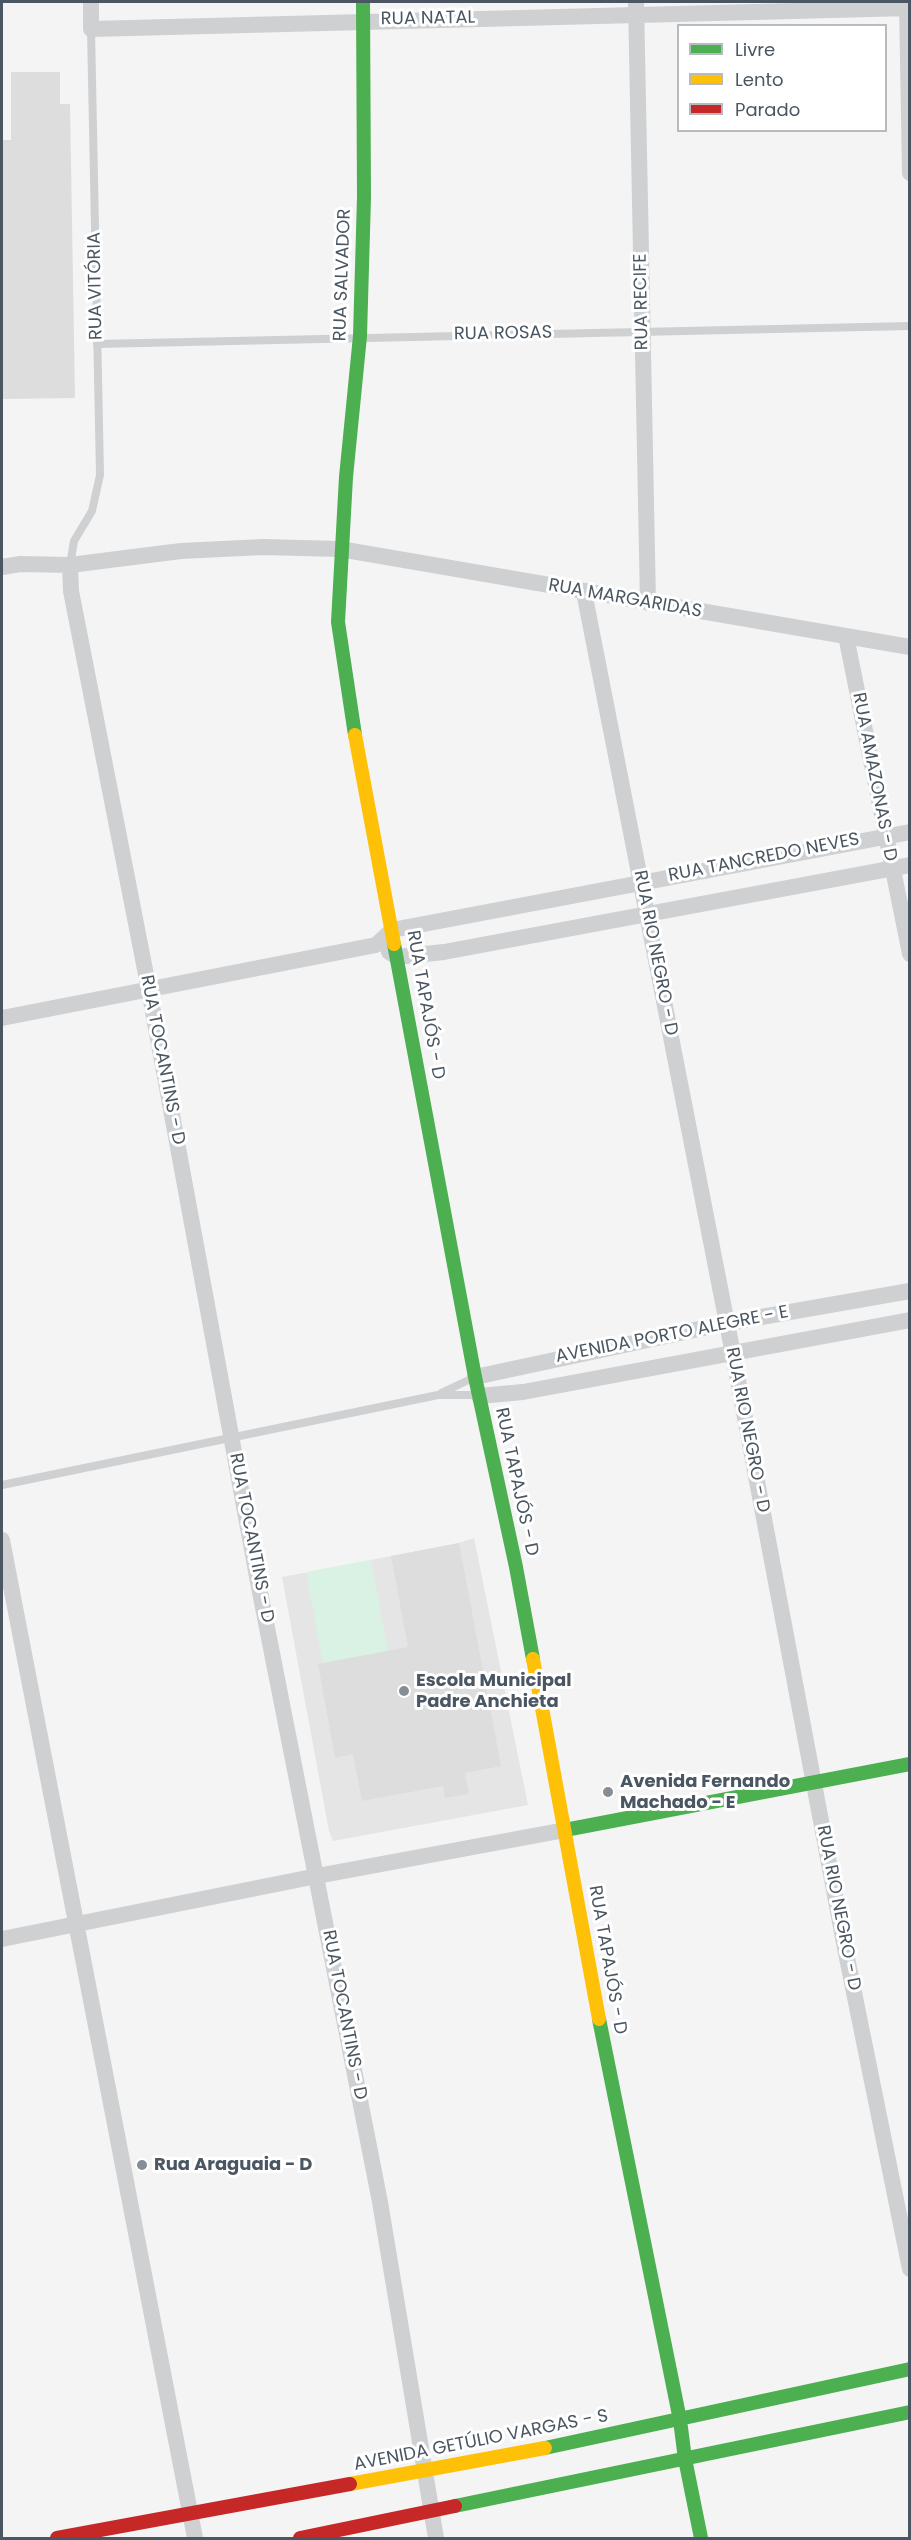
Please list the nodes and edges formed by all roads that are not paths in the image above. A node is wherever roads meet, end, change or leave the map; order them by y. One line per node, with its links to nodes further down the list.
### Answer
1 (91, 2): 6 (street, RUA VITÓRIA)
2 (363, 2): 5 (street, RUA SALVADOR)
3 (908, 6): 4 (street, RUA NATAL); 7 (street)
4 (636, 8): 5 (street, RUA NATAL); 9 (street, RUA RECIFE)
5 (363, 20): 6 (street, RUA NATAL); 10 (street, RUA SALVADOR)
6 (91, 29): 11 (lane, RUA VITÓRIA)
7 (909, 173)
8 (909, 326): 9 (lane, RUA ROSAS)
9 (643, 331): 10 (lane, RUA ROSAS); 16 (street, RUA RECIFE)
10 (360, 336): 11 (lane, RUA ROSAS); 12 (street, RUA SALVADOR)
11 (97, 344): 13 (lane, RUA VITÓRIA)
12 (340, 549): 13 (street, RUA MARGARIDAS); 15 (street, RUA MARGARIDAS); 25 (street, RUA TAPAJÓS - D)
13 (70, 565): 14 (street, RUA MARGARIDAS); 29 (street, RUA TOCANTINS - D)
14 (2, 567)
15 (584, 592): 16 (street, RUA MARGARIDAS); 23 (street, RUA RIO NEGRO - D)
16 (648, 603): 17 (street, RUA MARGARIDAS)
17 (846, 636): 18 (street, RUA MARGARIDAS); 20 (street, RUA AMAZONAS - D)
18 (909, 647)
19 (909, 832): 20 (street, RUA TANCREDO NEVES)
20 (886, 836): 22 (street, RUA AMAZONAS - D); 23 (street, RUA TANCREDO NEVES)
21 (909, 865): 22 (street, RUA TANCREDO NEVES)
22 (892, 868): 24 (street, RUA TANCREDO NEVES); 27 (street, RUA AMAZONAS - D)
23 (641, 881): 24 (street, RUA RIO NEGRO - D); 25 (street, RUA TANCREDO NEVES)
24 (647, 914): 28 (street, RUA TANCREDO NEVES); 33 (street, RUA RIO NEGRO - D)
25 (392, 930): 26 (street); 28 (street, RUA TAPAJÓS - D)
26 (376, 945): 28 (street); 29 (street)
27 (909, 954)
28 (397, 957): 35 (street, RUA TAPAJÓS - D)
29 (149, 990): 30 (street); 38 (street, RUA TOCANTINS - D)
30 (2, 1018)
31 (909, 1291): 33 (street, AVENIDA PORTO ALEGRE - E)
32 (909, 1320): 34 (street, AVENIDA PORTO ALEGRE - E)
33 (727, 1323): 34 (street, RUA RIO NEGRO - D); 35 (street, AVENIDA PORTO ALEGRE - E)
34 (733, 1354): 37 (street, AVENIDA PORTO ALEGRE - E); 42 (street, RUA RIO NEGRO - D)
35 (475, 1377): 36 (lane, AVENIDA PORTO ALEGRE - E); 37 (street, RUA TAPAJÓS - D)
36 (438, 1395): 37 (lane, AVENIDA PORTO ALEGRE - E); 38 (lane, AVENIDA PORTO ALEGRE - E)
37 (479, 1395): 43 (street, RUA TAPAJÓS - D)
38 (232, 1438): 39 (lane, AVENIDA PORTO ALEGRE - E); 44 (street, RUA TOCANTINS - D)
39 (2, 1485)
40 (2, 1540): 45 (street)
41 (909, 1764): 42 (street)
42 (814, 1783): 43 (street); 47 (street, RUA RIO NEGRO - D)
43 (565, 1830): 44 (street); 50 (street, RUA TAPAJÓS - D)
44 (317, 1876): 45 (street); 52 (street, RUA TOCANTINS - D)
45 (76, 1926): 46 (street); 54 (street)
46 (2, 1939)
47 (909, 2269)
48 (909, 2369): 50 (street, AVENIDA GETÚLIO VARGAS - S)
49 (909, 2412): 51 (street)
50 (680, 2420): 51 (street, RUA TAPAJÓS - D); 52 (street, AVENIDA GETÚLIO VARGAS - S)
51 (685, 2459): 53 (street); 59 (street, RUA TAPAJÓS - D)
52 (424, 2470): 53 (street, RUA TOCANTINS - D); 54 (street, AVENIDA GETÚLIO VARGAS - S)
53 (431, 2511): 57 (street); 58 (street, RUA TOCANTINS - D)
54 (190, 2514): 55 (street, AVENIDA GETÚLIO VARGAS - S); 56 (street)
55 (57, 2538)
56 (195, 2538)
57 (300, 2538)
58 (435, 2538)
59 (701, 2538)

